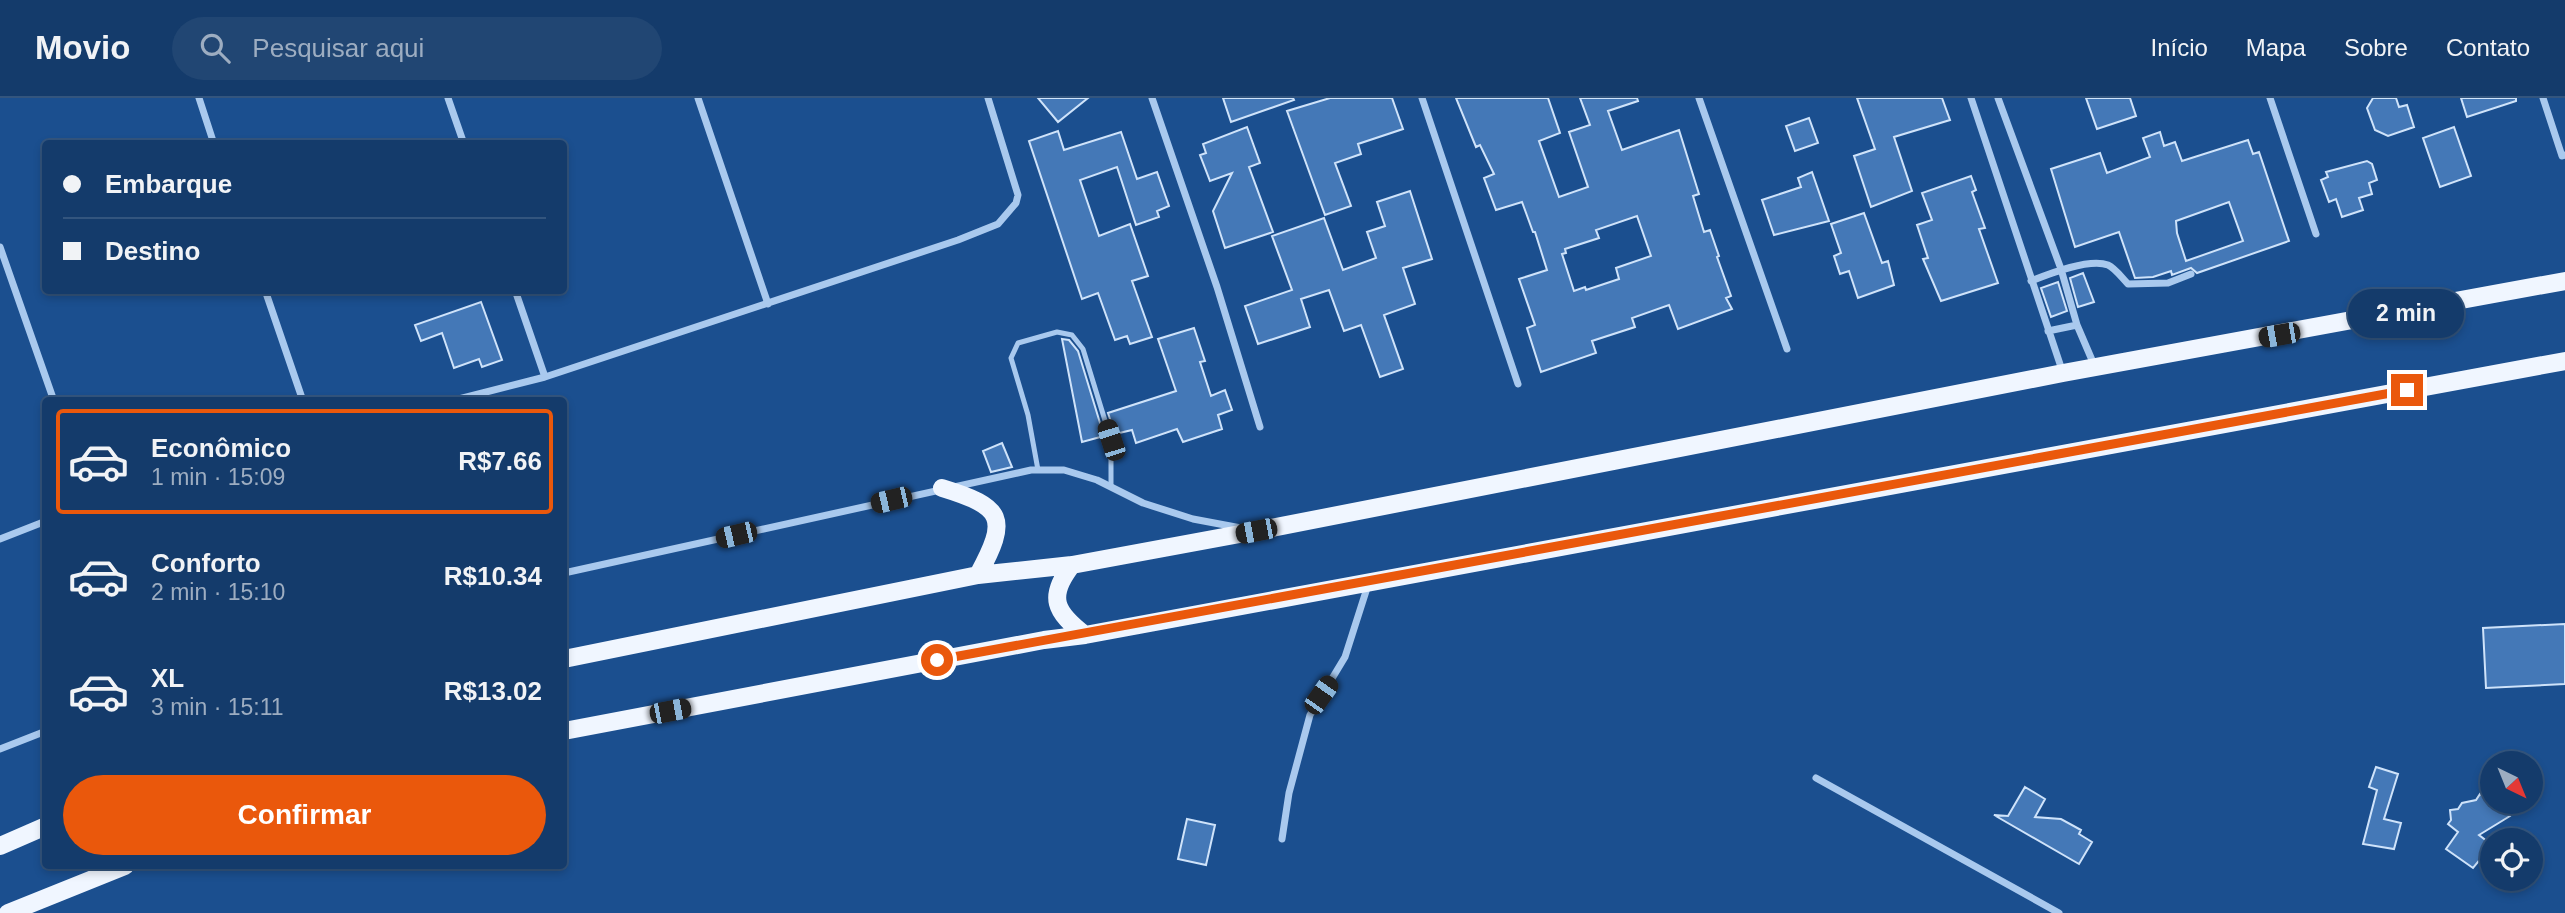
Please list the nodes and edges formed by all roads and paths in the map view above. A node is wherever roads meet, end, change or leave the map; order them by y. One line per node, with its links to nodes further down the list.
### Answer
1 (199, 98): 12 (street)
2 (448, 98): 13 (street)
3 (698, 98): 23 (street)
4 (988, 98): 23 (street)
5 (1152, 98): 35 (street)
6 (1422, 98): 31 (street)
7 (1699, 98): 26 (street)
8 (1971, 98): 19 (street)
9 (1998, 98): 17 (street)
10 (2270, 98): 15 (street)
11 (2543, 98): 14 (street)
12 (214, 140)
13 (463, 140)
14 (2565, 155)
15 (2316, 234)
16 (0, 247): 32 (street)
17 (2061, 270): 18 (street); 19 (street); 24 (street)
18 (2191, 274)
19 (2031, 281): 25 (street)
20 (2565, 281): 28 (main road)
21 (266, 294): 33 (street)
22 (516, 294): 30 (street)
23 (768, 304): 30 (street)
24 (2077, 325): 25 (street); 28 (street)
25 (2048, 331): 29 (street)
26 (1787, 349)
27 (2565, 361): 45 (main road)
28 (2095, 367): 29 (main road)
29 (2063, 373): 40 (main road)
30 (545, 377): 34 (street)
31 (1518, 384)
32 (53, 397)
33 (302, 397)
34 (467, 397)
35 (1260, 427)
36 (1038, 470): 37 (street); 37 (lane); 38 (street)
37 (1111, 487): 40 (street)
38 (942, 488): 43 (street); 44 (main road)
39 (42, 523): 41 (street)
40 (1256, 531): 42 (main road)
41 (0, 539)
42 (1072, 565): 44 (main road); 46 (main road)
43 (567, 572)
44 (978, 575): 47 (main road)
45 (1370, 581): 46 (main road); 53 (street)
46 (1085, 635): 48 (main road)
47 (567, 658)
48 (567, 730)
49 (42, 733): 50 (street)
50 (0, 749)
51 (1816, 778): 57 (street)
52 (42, 827): 54 (main road)
53 (1282, 839)
54 (0, 846)
55 (118, 869): 56 (main road)
56 (8, 913)
57 (2059, 913)

